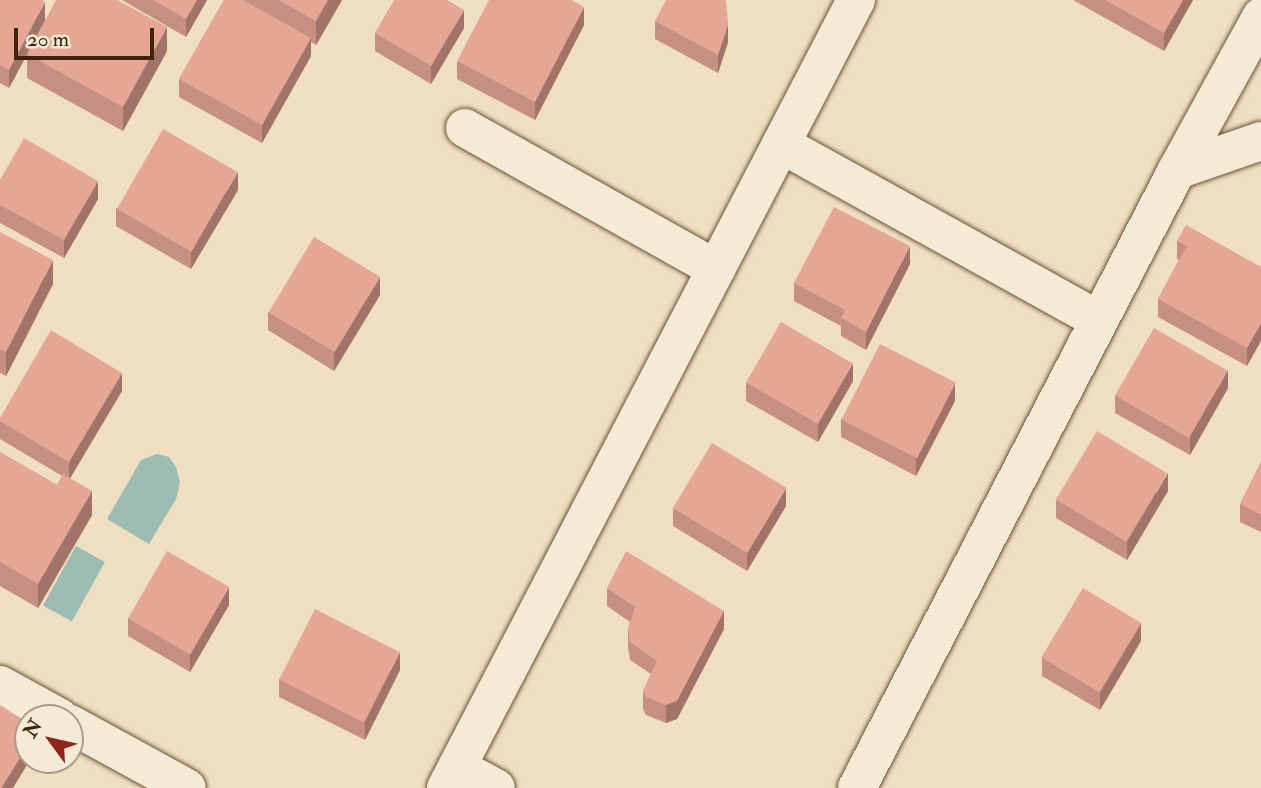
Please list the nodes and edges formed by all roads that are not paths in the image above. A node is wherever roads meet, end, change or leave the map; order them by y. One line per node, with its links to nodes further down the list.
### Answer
1 (856, 0): 5 (street)
2 (1261, 17): 6 (street)
3 (465, 128): 7 (street)
4 (1261, 141): 6 (street)
5 (780, 144): 7 (street); 8 (street)
6 (1177, 170): 8 (street)
7 (716, 269): 12 (street)
8 (1098, 320): 15 (street)
9 (0, 685): 10 (street)
10 (35, 704)
11 (84, 732): 13 (street)
12 (452, 778): 14 (street)
13 (187, 788)
14 (496, 788)
15 (857, 788)

